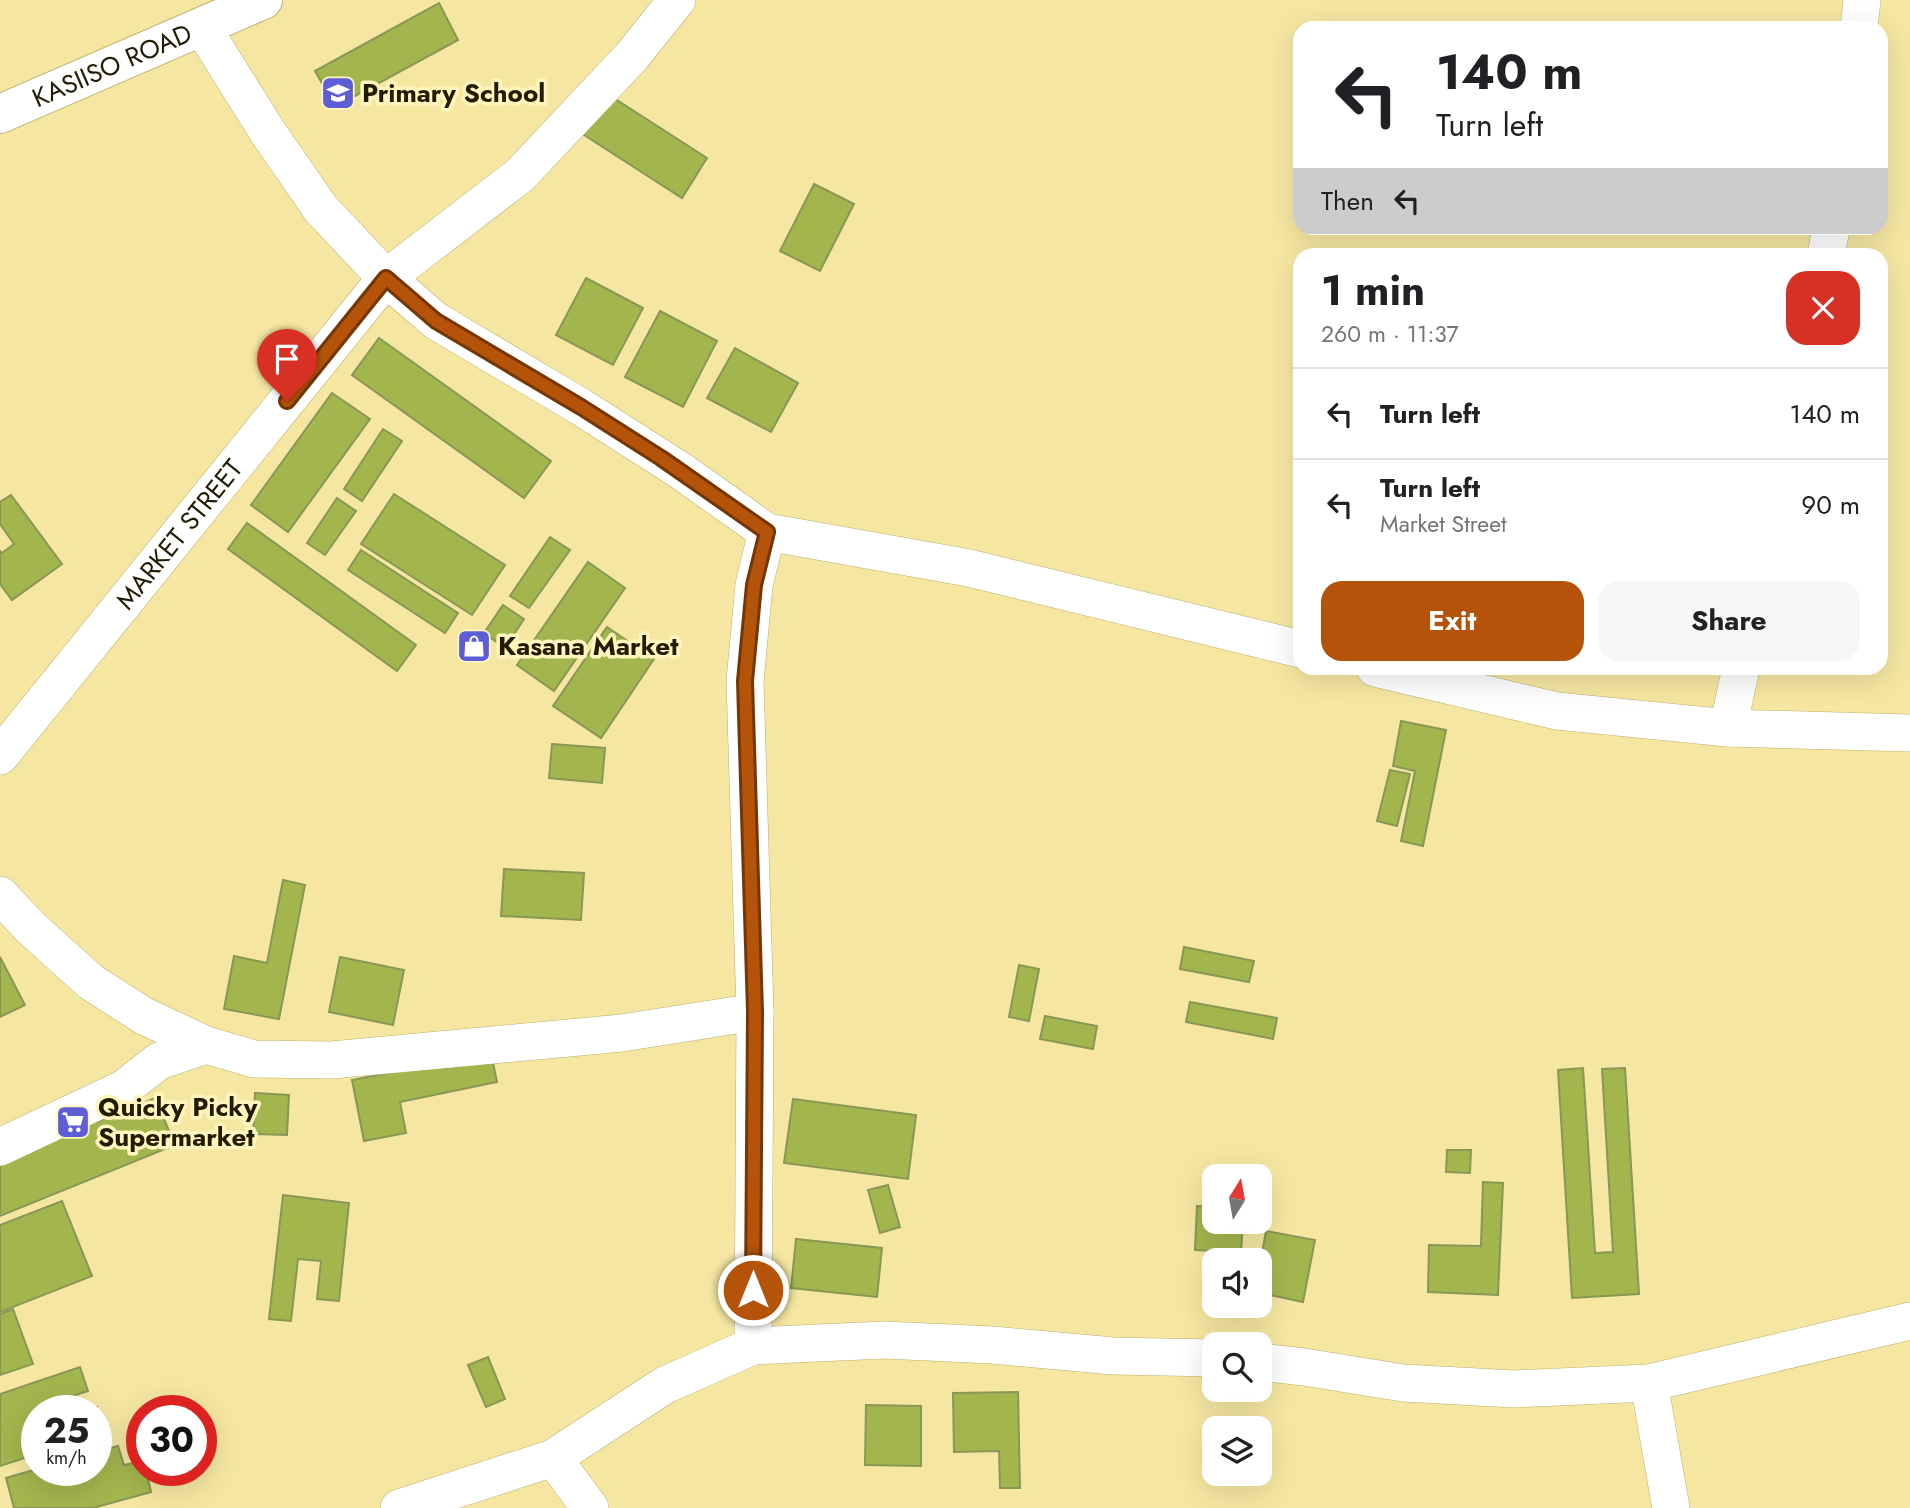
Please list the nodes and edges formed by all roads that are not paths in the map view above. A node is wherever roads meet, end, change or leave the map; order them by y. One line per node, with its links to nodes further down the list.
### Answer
1 (263, 0): 5 (main road, KASIISO ROAD)
2 (677, 0): 7 (street, MARKET STREET)
3 (1863, 0): 4 (street)
4 (1860, 21)
5 (202, 27): 6 (main road, KASIISO ROAD); 7 (street)
6 (0, 114)
7 (386, 278): 8 (street); 14 (street, MARKET STREET)
8 (767, 532): 9 (street); 16 (street)
9 (1293, 647)
10 (1405, 675): 12 (street)
11 (1739, 675): 12 (street)
12 (1728, 727): 13 (street)
13 (1910, 733)
14 (0, 756)
15 (0, 895): 17 (street)
16 (755, 1012): 17 (street); 20 (street)
17 (206, 1045): 18 (street)
18 (0, 1147)
19 (1910, 1321): 23 (street)
20 (753, 1346): 21 (street); 24 (street)
21 (1202, 1357)
22 (1272, 1363): 23 (street)
23 (1649, 1383): 27 (street)
24 (553, 1458): 25 (street); 26 (street)
25 (399, 1508)
26 (590, 1508)
27 (1671, 1508)

